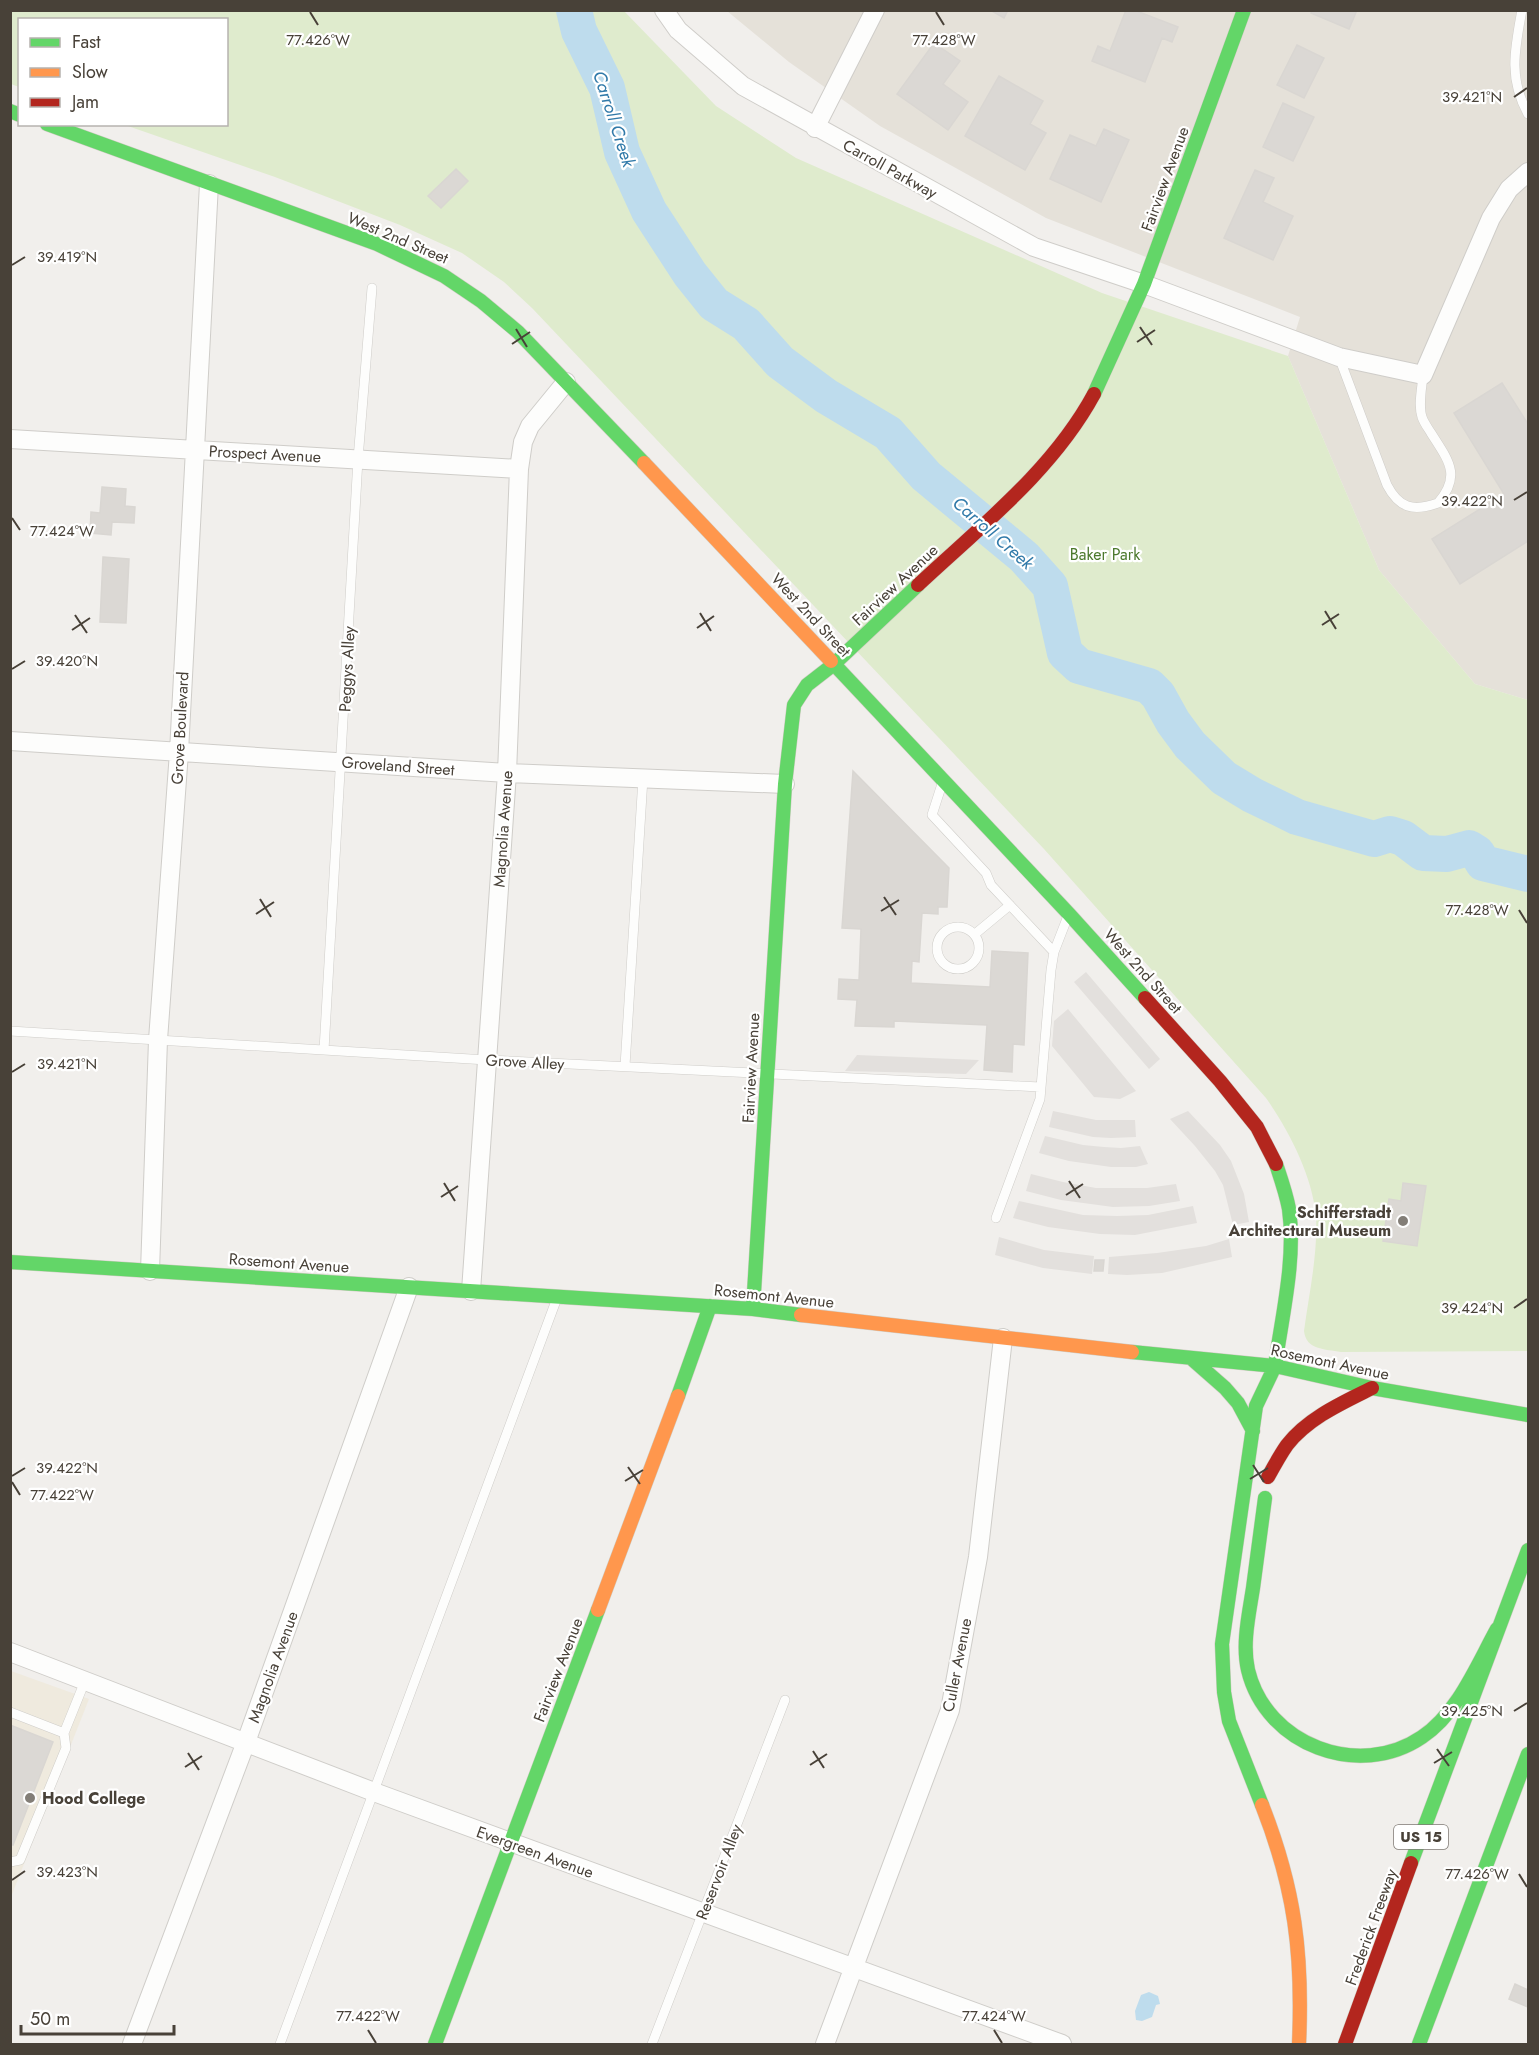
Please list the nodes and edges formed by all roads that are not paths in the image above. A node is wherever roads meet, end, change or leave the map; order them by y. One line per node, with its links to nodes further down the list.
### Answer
1 (664, 10): 7 (street, Carroll Parkway)
2 (875, 10): 7 (street)
3 (1244, 10): 10 (main road, Fairview Avenue)
4 (1522, 10): 5 (lane)
5 (1528, 114)
6 (52, 126): 9 (main road, West 2nd Street)
7 (815, 128): 10 (street, Carroll Parkway)
8 (1528, 172): 13 (street)
9 (209, 184): 14 (main road, West 2nd Street); 16 (street, Grove Boulevard)
10 (1144, 284): 12 (street, Carroll Parkway); 19 (main road, Fairview Avenue)
11 (372, 288): 17 (lane, Peggys Alley)
12 (1339, 357): 13 (street, Carroll Parkway); 13 (lane)
13 (1423, 375)
14 (566, 382): 18 (street, Magnolia Avenue); 19 (main road, West 2nd Street)
15 (10, 439): 16 (street, Prospect Avenue)
16 (196, 450): 17 (street, Prospect Avenue); 21 (street, Grove Boulevard)
17 (358, 459): 18 (street, Prospect Avenue); 22 (lane, Peggys Alley)
18 (519, 469): 23 (street, Magnolia Avenue)
19 (834, 664): 25 (main road, West 2nd Street); 26 (main road, Fairview Avenue)
20 (10, 741): 21 (street, Groveland Street)
21 (179, 752): 22 (street, Groveland Street); 32 (street, Grove Boulevard)
22 (342, 763): 23 (street, Groveland Street); 33 (lane, Peggys Alley)
23 (507, 773): 24 (street, Groveland Street); 34 (street, Magnolia Avenue)
24 (643, 778): 26 (street, Groveland Street); 35 (lane)
25 (943, 779): 27 (lane); 28 (main road, West 2nd Street)
26 (785, 784): 36 (main road, Fairview Avenue)
27 (1010, 905): 29 (lane); 30 (lane)
28 (1069, 914): 30 (lane); 48 (main road, West 2nd Street)
29 (975, 934): 29 (lane)
30 (1053, 952): 37 (lane)
31 (10, 1031): 32 (lane, Grove Alley)
32 (158, 1040): 33 (lane, Grove Alley); 40 (street, Grove Boulevard)
33 (324, 1050): 34 (lane, Grove Alley)
34 (487, 1060): 35 (lane, Grove Alley); 42 (street, Magnolia Avenue)
35 (625, 1066): 36 (lane, Grove Alley)
36 (766, 1075): 37 (lane, Grove Alley); 45 (main road, Fairview Avenue)
37 (1040, 1087): 38 (lane)
38 (996, 1218)
39 (10, 1262): 40 (main road, Rosemont Avenue)
40 (150, 1271): 41 (main road, Rosemont Avenue)
41 (409, 1287): 42 (main road, Rosemont Avenue); 62 (street, Magnolia Avenue)
42 (471, 1291): 43 (main road, Rosemont Avenue)
43 (557, 1296): 44 (main road, Rosemont Avenue); 64 (lane)
44 (710, 1306): 45 (main road, Rosemont Avenue); 65 (main road, Fairview Avenue)
45 (753, 1308): 46 (main road, Rosemont Avenue)
46 (1003, 1338): 47 (main road, Rosemont Avenue); 68 (street, Culler Avenue)
47 (1192, 1359): 48 (main road, Rosemont Avenue); 52 (main road)
48 (1275, 1366): 49 (main road, Rosemont Avenue); 50 (main road); 52 (main road)
49 (1372, 1388): 51 (main road, Rosemont Avenue); 54 (main road)
50 (1275, 1401)
51 (1528, 1415)
52 (1252, 1431): 75 (main road)
53 (1271, 1444): 54 (main road)
54 (1268, 1478): 56 (main road)
55 (1528, 1550): 56 (main road, Frederick Freeway / US 15)
56 (1497, 1629): 76 (main road, Frederick Freeway / US 15)
57 (10, 1652): 58 (street, Evergreen Avenue)
58 (85, 1681): 61 (lane); 62 (street, Evergreen Avenue)
59 (785, 1700): 67 (lane, Reservoir Alley)
60 (10, 1712): 61 (lane)
61 (64, 1733): 66 (lane)
62 (246, 1742): 64 (street, Evergreen Avenue); 69 (street, Magnolia Avenue)
63 (1528, 1754): 77 (main road)
64 (375, 1792): 65 (street, Evergreen Avenue); 70 (lane)
65 (510, 1842): 67 (street, Evergreen Avenue); 71 (main road, Fairview Avenue)
66 (10, 1862)
67 (703, 1914): 68 (street, Evergreen Avenue); 72 (lane, Reservoir Alley)
68 (855, 1968): 73 (street, Culler Avenue); 74 (street, Evergreen Avenue)
69 (132, 2044)
70 (280, 2044)
71 (435, 2044)
72 (652, 2044)
73 (825, 2044)
74 (1062, 2044)
75 (1299, 2044)
76 (1345, 2044)
77 (1419, 2044)

